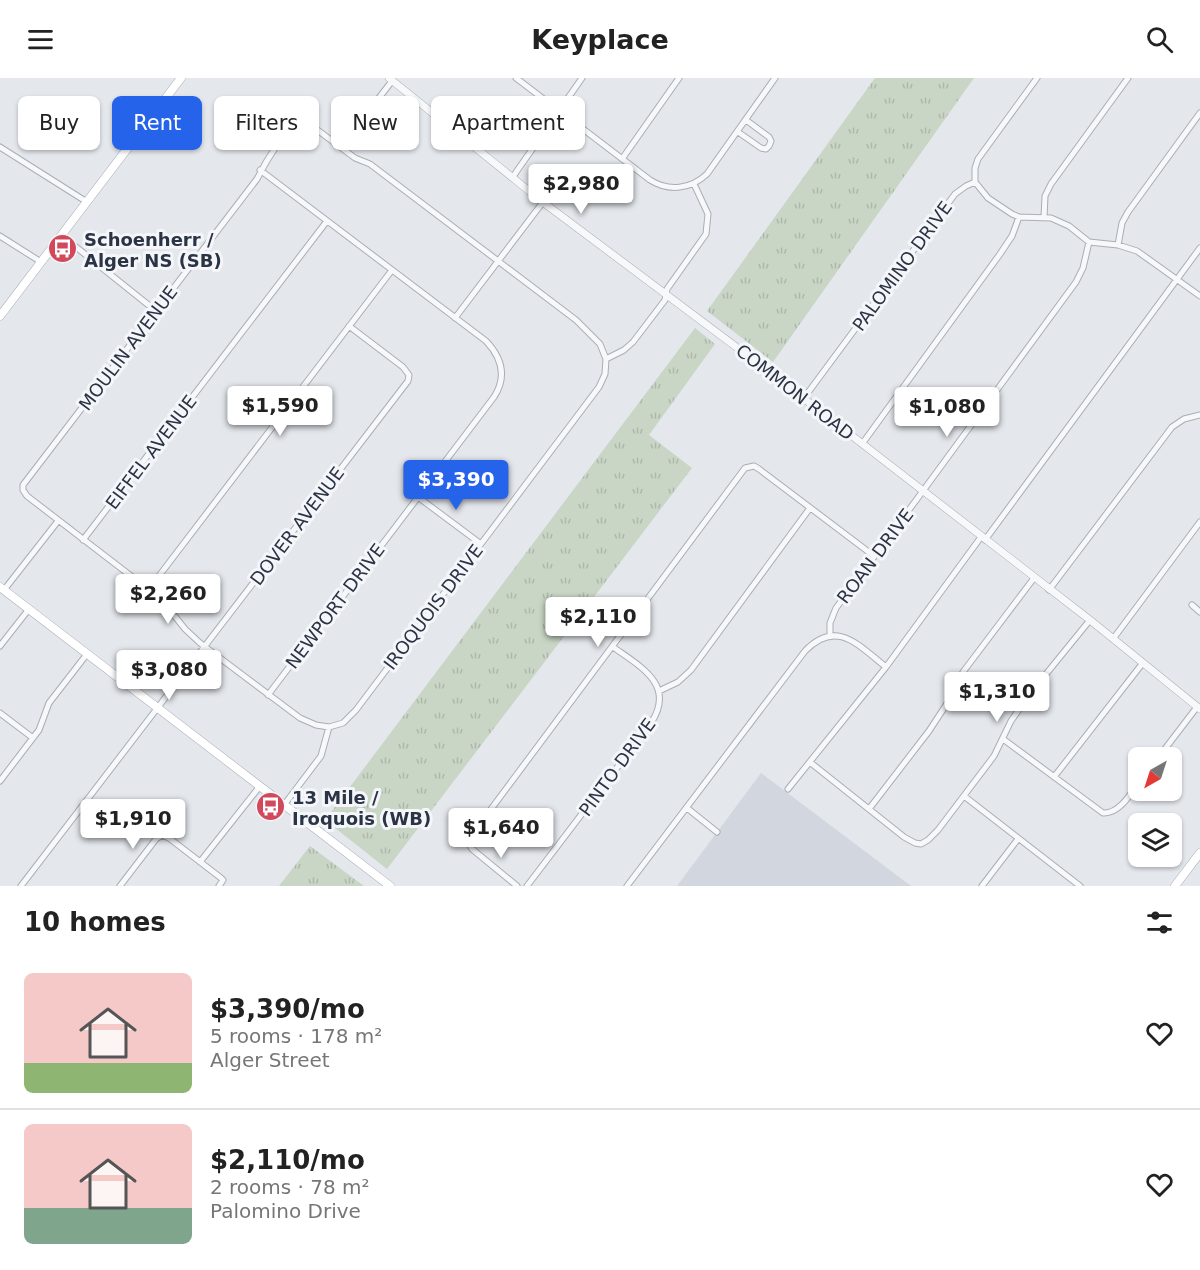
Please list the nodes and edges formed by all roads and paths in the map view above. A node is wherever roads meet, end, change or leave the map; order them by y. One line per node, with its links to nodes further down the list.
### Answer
1 (181, 78): 25 (main road)
2 (516, 78): 10 (street)
3 (582, 78): 11 (street)
4 (679, 78): 20 (street)
5 (776, 78): 13 (street)
6 (1037, 78): 23 (street)
7 (1128, 78): 28 (street)
8 (390, 79): 9 (street); 22 (street, COMMON ROAD)
9 (378, 96)
10 (539, 96)
11 (569, 96)
12 (1200, 113): 33 (street)
13 (746, 120): 15 (street); 15 (street)
14 (585, 131): 20 (street)
15 (738, 132): 24 (street)
16 (331, 140): 21 (street, MOULIN AVENUE)
17 (0, 147): 25 (street)
18 (345, 150): 35 (street)
19 (531, 150): 22 (street)
20 (622, 159): 24 (street)
21 (261, 170): 29 (street); 41 (street, MOULIN AVENUE)
22 (512, 178): 26 (street, COMMON ROAD)
23 (975, 182): 27 (street); 46 (street, PALOMINO DRIVE)
24 (694, 184): 39 (street)
25 (87, 202): 30 (main road)
26 (543, 202): 35 (street); 39 (street, COMMON ROAD)
27 (1019, 217): 28 (street); 48 (street)
28 (1044, 217): 32 (street)
29 (327, 221): 37 (street); 55 (street, EIFFEL AVENUE)
30 (61, 235): 36 (main road); 41 (street)
31 (0, 236): 36 (street)
32 (1089, 242): 33 (street); 49 (street, ROAN DRIVE)
33 (1118, 245): 38 (street)
34 (1200, 248): 38 (street)
35 (498, 261): 43 (street); 45 (street)
36 (40, 262): 42 (main road)
37 (392, 270): 43 (street); 44 (street)
38 (1177, 280): 40 (street); 54 (street)
39 (666, 294): 45 (street); 46 (street, COMMON ROAD)
40 (1200, 296)
41 (156, 311): 52 (street, MOULIN AVENUE)
42 (0, 316)
43 (455, 318): 50 (street, NEWPORT DRIVE)
44 (349, 326): 60 (street); 69 (street, DOVER AVENUE)
45 (606, 359): 56 (street, IROQUOIS DRIVE)
46 (804, 398): 48 (street, COMMON ROAD)
47 (1200, 415): 61 (street)
48 (862, 444): 49 (street, COMMON ROAD)
49 (923, 492): 54 (street, COMMON ROAD); 57 (street, ROAN DRIVE)
50 (418, 497): 56 (street); 75 (street, NEWPORT DRIVE)
51 (810, 508): 57 (street); 70 (street); 74 (street)
52 (58, 520): 55 (street); 59 (street)
53 (1200, 522): 67 (street)
54 (983, 538): 58 (street, COMMON ROAD); 73 (street)
55 (83, 540): 60 (street)
56 (481, 544): 79 (street, IROQUOIS DRIVE)
57 (874, 556): 66 (street, ROAN DRIVE)
58 (1034, 578): 61 (street, COMMON ROAD); 92 (street)
59 (2, 589): 63 (main road)
60 (149, 589): 69 (street)
61 (1049, 590): 65 (street, COMMON ROAD)
62 (1192, 605): 64 (street)
63 (28, 609): 68 (street); 71 (main road)
64 (1200, 612)
65 (1090, 620): 67 (street, COMMON ROAD); 81 (street)
66 (830, 635): 73 (street); 91 (street)
67 (1113, 639): 72 (street, COMMON ROAD)
68 (0, 646)
69 (205, 647): 75 (street); 76 (street, DOVER AVENUE)
70 (613, 647): 74 (street); 102 (street)
71 (87, 654): 76 (main road); 80 (street)
72 (1142, 663): 77 (street, COMMON ROAD); 84 (street)
73 (886, 667): 83 (street)
74 (659, 691): 103 (street, PINTO DRIVE)
75 (268, 695): 79 (street)
76 (158, 708): 86 (main road); 99 (street, DOVER AVENUE)
77 (1198, 708): 82 (street)
78 (0, 713): 80 (street)
79 (329, 727): 90 (street)
80 (33, 738): 85 (street)
81 (1003, 739): 84 (street); 89 (street)
82 (1167, 747)
83 (811, 763): 87 (street); 92 (street)
84 (1054, 777): 88 (street)
85 (0, 781)
86 (260, 786): 90 (main road); 96 (street)
87 (788, 789)
88 (1128, 795)
89 (964, 796): 92 (street); 94 (street)
90 (284, 805): 101 (main road)
91 (687, 808): 93 (street); 104 (street)
92 (869, 808)
93 (717, 832)
94 (1018, 839): 98 (street); 105 (street)
95 (1200, 853): 106 (main road)
96 (200, 862): 97 (street); 100 (street)
97 (221, 883)
98 (1076, 885)
99 (21, 886)
100 (120, 886)
101 (390, 886)
102 (517, 886)
103 (527, 886)
104 (627, 886)
105 (982, 886)
106 (1175, 886)

